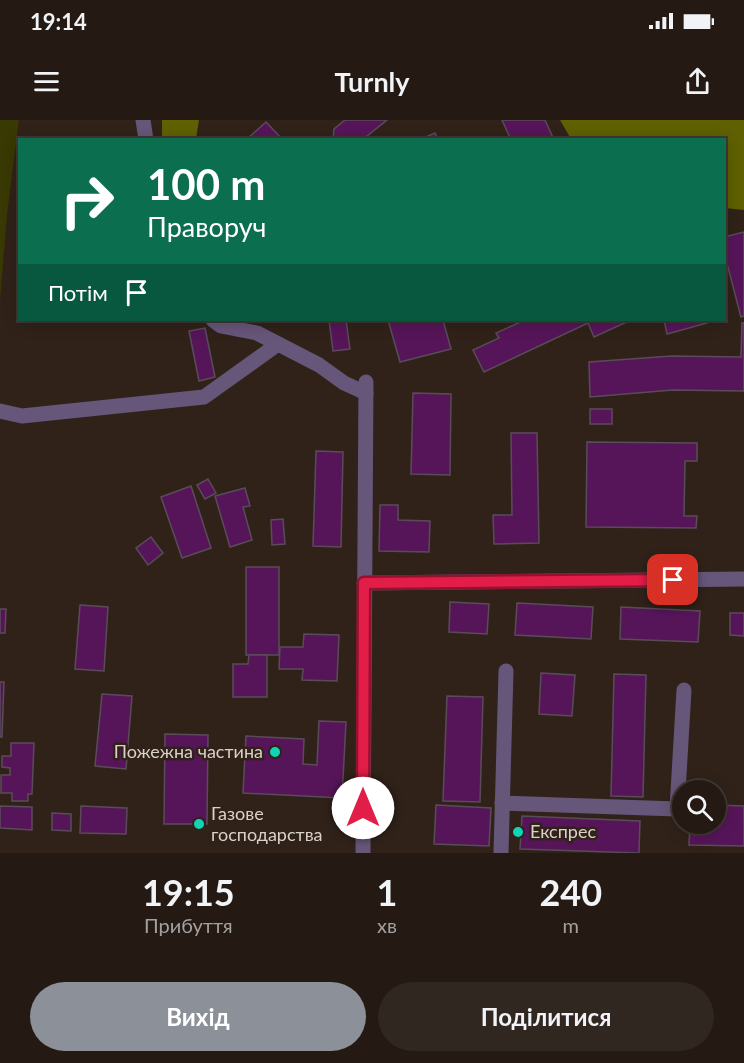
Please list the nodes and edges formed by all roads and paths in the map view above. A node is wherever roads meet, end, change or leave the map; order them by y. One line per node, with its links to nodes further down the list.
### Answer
1 (143, 120): 2 (street)
2 (146, 138)
3 (214, 321): 4 (street)
4 (278, 344): 5 (street); 7 (street)
5 (0, 411)
6 (744, 579): 7 (street)
7 (364, 583): 11 (street)
8 (506, 671): 10 (street)
9 (684, 690): 10 (street)
10 (502, 803): 12 (street)
11 (363, 853)
12 (501, 853)

